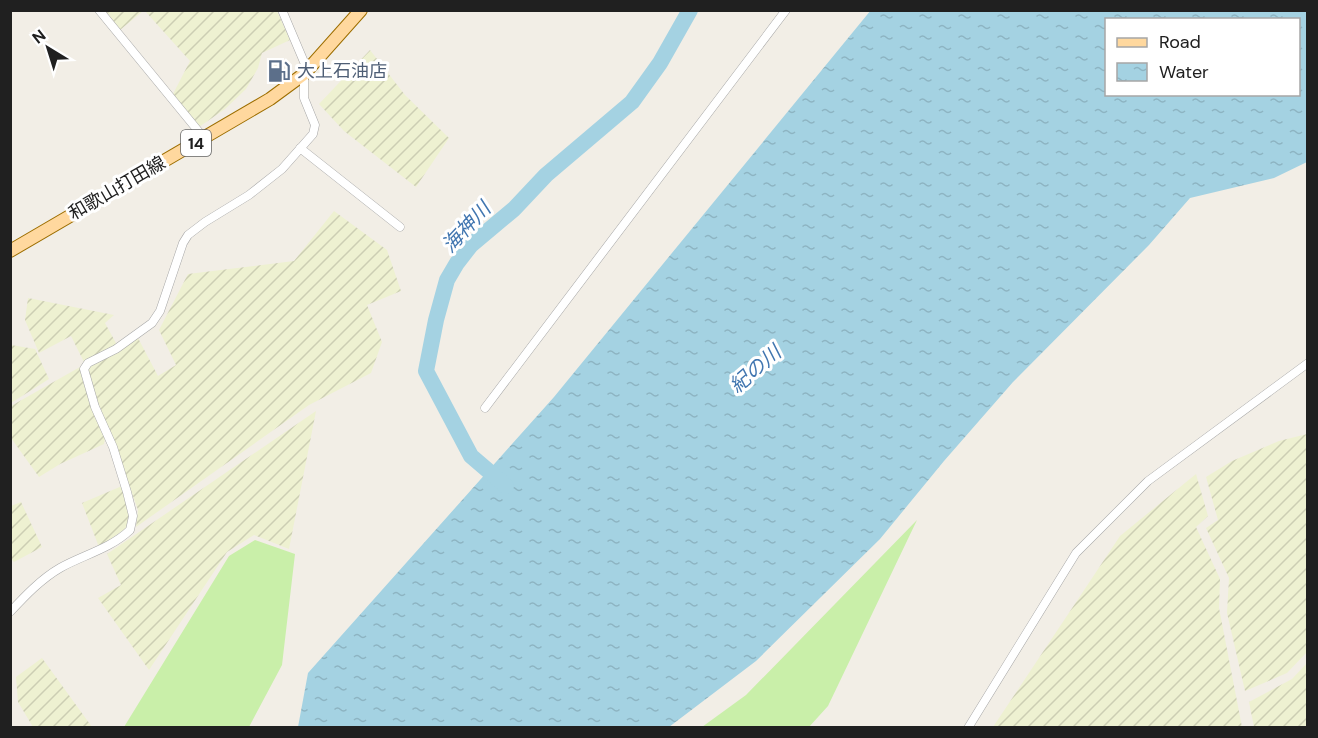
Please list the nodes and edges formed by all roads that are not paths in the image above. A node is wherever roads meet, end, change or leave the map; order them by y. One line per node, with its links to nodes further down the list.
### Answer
1 (99, 10): 6 (street)
2 (282, 10): 5 (street)
3 (361, 10): 5 (main road, 和歌山打田線 / 14)
4 (786, 10): 11 (street)
5 (306, 71): 6 (main road, 和歌山打田線 / 14); 7 (street)
6 (204, 138): 9 (main road, 和歌山打田線 / 14)
7 (300, 148): 8 (street); 12 (street)
8 (400, 227)
9 (10, 251)
10 (1308, 363): 13 (street)
11 (485, 408)
12 (10, 612)
13 (968, 728)

